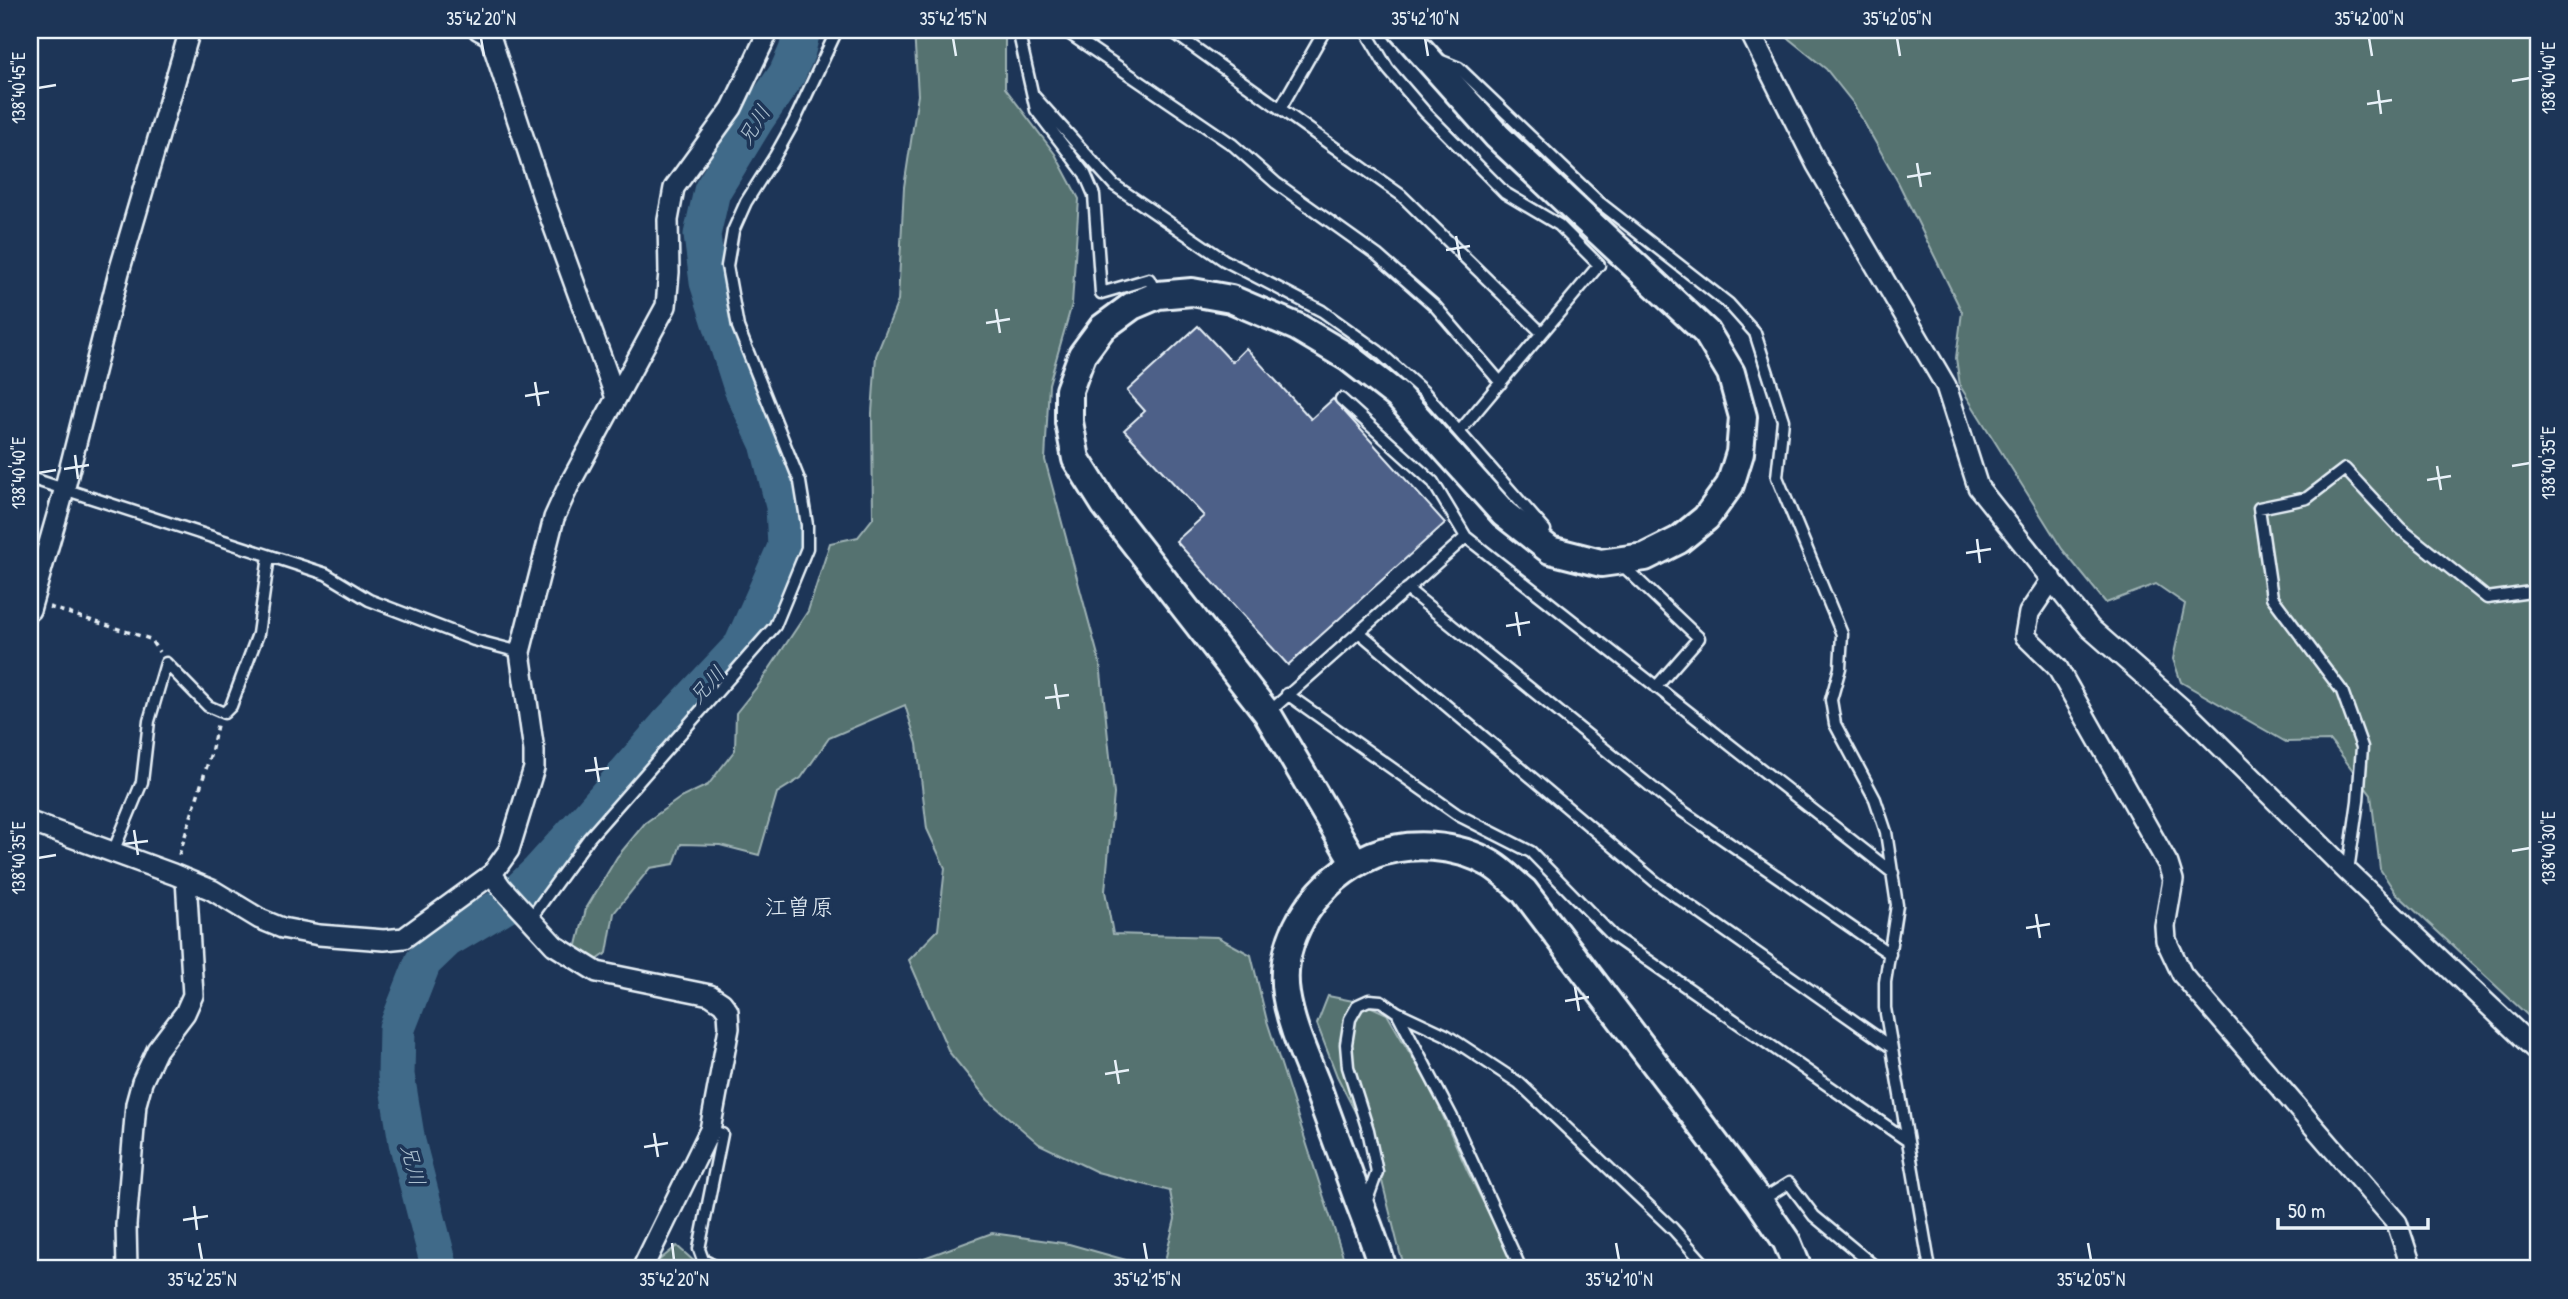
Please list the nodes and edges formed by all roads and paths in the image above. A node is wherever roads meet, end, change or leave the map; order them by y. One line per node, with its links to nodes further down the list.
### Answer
1 (190, 30): 23 (street)
2 (769, 30): 19 (street)
3 (838, 30): 46 (lane)
4 (1018, 30): 13 (lane)
5 (1064, 30): 18 (lane)
6 (1170, 30): 14 (lane)
7 (1325, 30): 14 (lane)
8 (1366, 30): 15 (lane)
9 (1402, 30): 12 (street)
10 (1749, 30): 28 (street)
11 (488, 32): 19 (street)
12 (1424, 53): 15 (street); 43 (lane)
13 (1033, 95): 16 (lane); 21 (lane)
14 (1280, 109): 17 (lane)
15 (1576, 226): 17 (lane); 27 (street)
16 (1158, 295): 25 (street); 38 (street)
17 (1542, 333): 18 (lane)
18 (1501, 383): 21 (lane)
19 (616, 398): 33 (street)
20 (1341, 399): 24 (lane)
21 (1460, 432): 25 (lane)
22 (30, 478): 23 (lane)
23 (64, 491): 26 (lane); 31 (street)
24 (1466, 537): 29 (lane); 35 (lane)
25 (1539, 542): 27 (street)
26 (269, 556): 33 (lane); 37 (lane)
27 (1617, 561): 35 (lane)
28 (2052, 579): 42 (street); 64 (street)
29 (1407, 589): 32 (lane); 47 (lane)
30 (2538, 591): 42 (lane)
31 (31, 606): 34 (path)
32 (1359, 632): 36 (lane); 49 (lane)
33 (520, 652): 45 (street)
34 (166, 663): 37 (lane); 40 (lane)
35 (1656, 687): 43 (lane)
36 (1287, 694): 38 (lane); 52 (lane)
37 (219, 710): 44 (path)
38 (1268, 713): 41 (street)
39 (30, 822): 40 (street)
40 (113, 852): 44 (street)
41 (1355, 863): 53 (street); 54 (street)
42 (2348, 872): 50 (street)
43 (1893, 873): 47 (lane)
44 (180, 876): 45 (street); 55 (street)
45 (496, 881): 46 (street)
46 (529, 920): 51 (street)
47 (1890, 954): 49 (lane)
48 (1397, 1012): 54 (lane); 59 (lane); 60 (lane)
49 (1891, 1047): 52 (lane)
50 (2538, 1052)
51 (710, 1130): 56 (street); 57 (lane)
52 (1908, 1141): 63 (lane)
53 (1759, 1201): 61 (street); 62 (lane)
54 (1363, 1212): 58 (street)
55 (127, 1269)
56 (642, 1269)
57 (720, 1269)
58 (1383, 1269)
59 (1521, 1269)
60 (1709, 1269)
61 (1798, 1269)
62 (1878, 1269)
63 (1930, 1269)
64 (2412, 1269)

